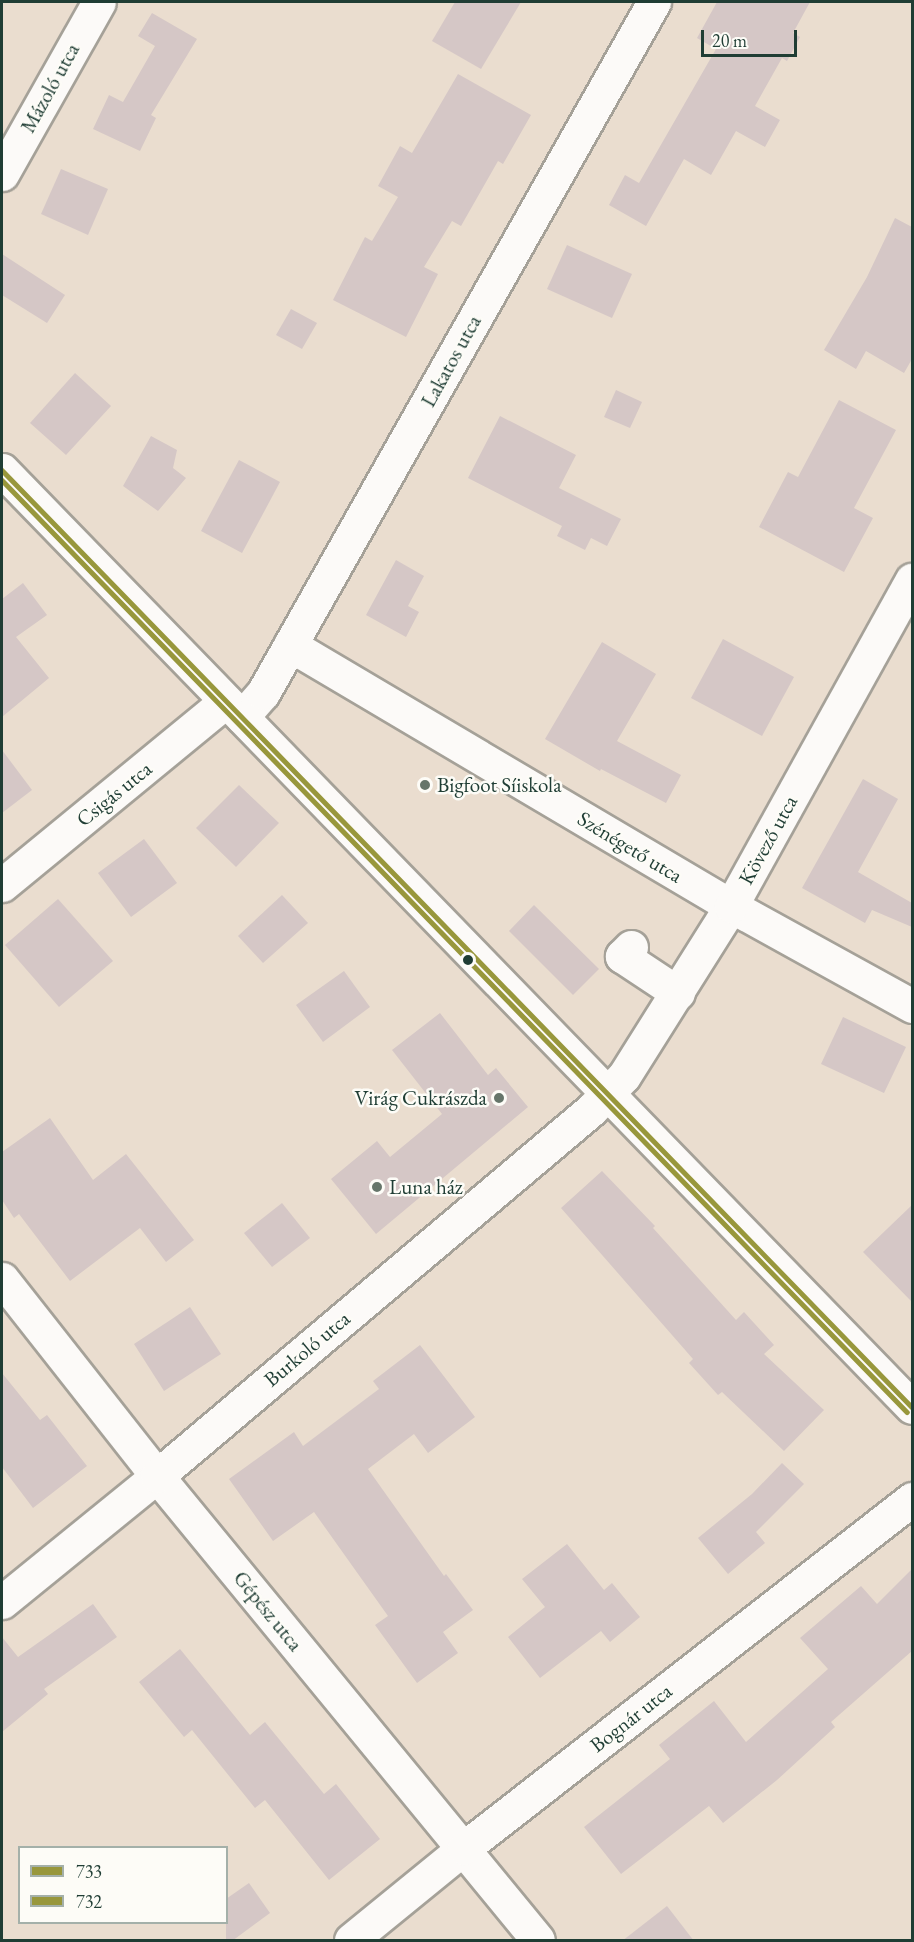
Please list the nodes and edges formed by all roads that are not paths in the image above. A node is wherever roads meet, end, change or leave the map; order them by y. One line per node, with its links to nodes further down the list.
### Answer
1 (99, 2): 3 (street, Mázoló utca)
2 (654, 2): 6 (street, Lakatos utca)
3 (2, 174)
4 (2, 470): 7 (street)
5 (912, 579): 9 (street, Kövező utca)
6 (290, 645): 7 (street, Lakatos utca); 9 (street, Szénégető utca)
7 (234, 710): 8 (street, Csigás utca); 13 (street)
8 (2, 885)
9 (731, 906): 11 (street, Kövező utca); 12 (street, Szénégető utca)
10 (631, 947): 11 (street)
11 (678, 993): 13 (street, Kövező utca)
12 (912, 1005)
13 (609, 1092): 15 (street); 16 (street, Burkoló utca)
14 (2, 1279): 16 (street, Gépész utca)
15 (912, 1407)
16 (157, 1476): 18 (street, Burkoló utca); 19 (street, Gépész utca)
17 (912, 1499): 19 (street, Bognár utca)
18 (2, 1602)
19 (464, 1848): 20 (street, Bognár utca); 21 (street, Gépész utca)
20 (351, 1941)
21 (538, 1941)

